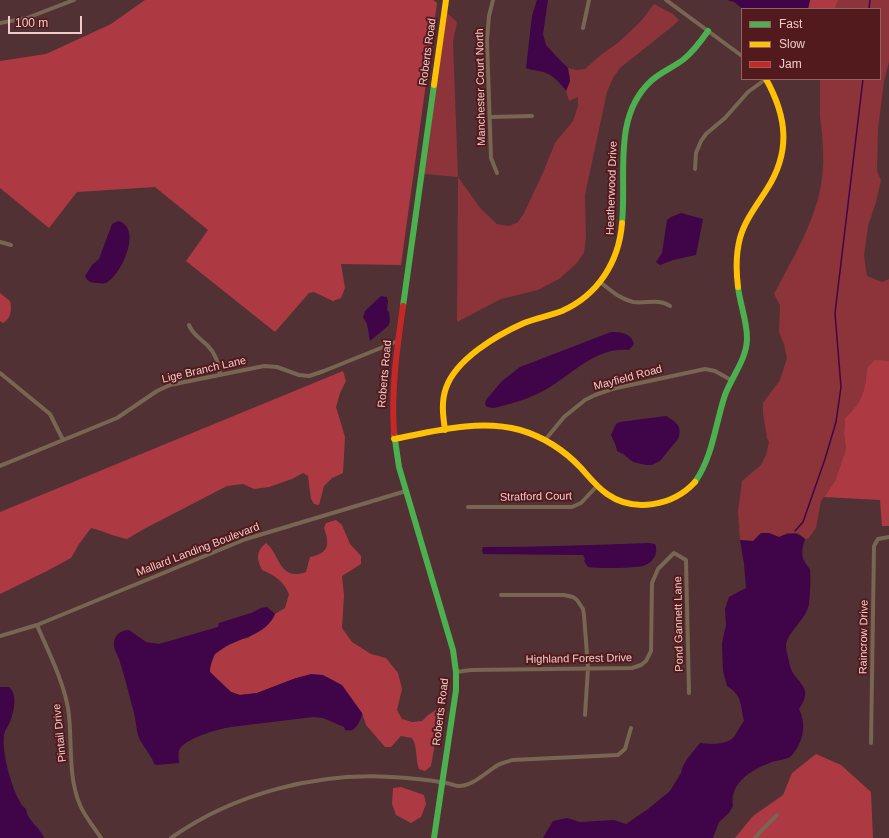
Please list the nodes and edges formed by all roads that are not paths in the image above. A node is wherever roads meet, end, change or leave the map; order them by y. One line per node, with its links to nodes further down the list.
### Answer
1 (74, 0): 6 (street)
2 (446, 0): 21 (street, Roberts Road)
3 (493, 0): 13 (street, Manchester Court North)
4 (589, 0): 7 (street)
5 (666, 0): 8 (street)
6 (0, 23)
7 (584, 28)
8 (708, 31): 9 (street); 18 (street, Heatherwood Drive)
9 (741, 55)
10 (765, 80): 14 (street)
11 (767, 80): 24 (street)
12 (532, 116): 13 (street)
13 (490, 117): 15 (street, Manchester Court North)
14 (695, 169)
15 (497, 173)
16 (0, 242): 17 (street)
17 (11, 246)
18 (600, 282): 19 (street); 25 (street, Heatherwood Drive)
19 (670, 306)
20 (189, 325): 23 (street)
21 (398, 341): 23 (street, Lige Branch Lane); 26 (street, Roberts Road)
22 (0, 373): 27 (street)
23 (220, 375): 27 (street, Lige Branch Lane)
24 (731, 380): 28 (street, Mayfield Road); 30 (street)
25 (445, 430): 26 (street); 28 (street)
26 (394, 439): 31 (street, Roberts Road)
27 (63, 440): 29 (street, Lige Branch Lane)
28 (545, 440): 30 (street)
29 (0, 466)
30 (597, 486): 32 (street, Stratford Court)
31 (406, 491): 36 (street, Mallard Landing Boulevard); 39 (street, Roberts Road)
32 (468, 507)
33 (887, 537): 43 (street, Raincrow Drive)
34 (682, 557): 38 (street, Highland Forest Drive); 40 (street, Pond Gannett Lane)
35 (501, 595): 38 (street)
36 (37, 625): 37 (street, Mallard Landing Boulevard); 46 (street, Pintail Drive)
37 (0, 636)
38 (588, 668): 39 (street, Highland Forest Drive); 41 (street)
39 (456, 672): 44 (street, Roberts Road)
40 (689, 693)
41 (585, 715)
42 (631, 728): 44 (street)
43 (871, 743)
44 (442, 782): 47 (street); 48 (street, Roberts Road)
45 (777, 815): 49 (street)
46 (101, 838)
47 (171, 838)
48 (434, 838)
49 (755, 838)

